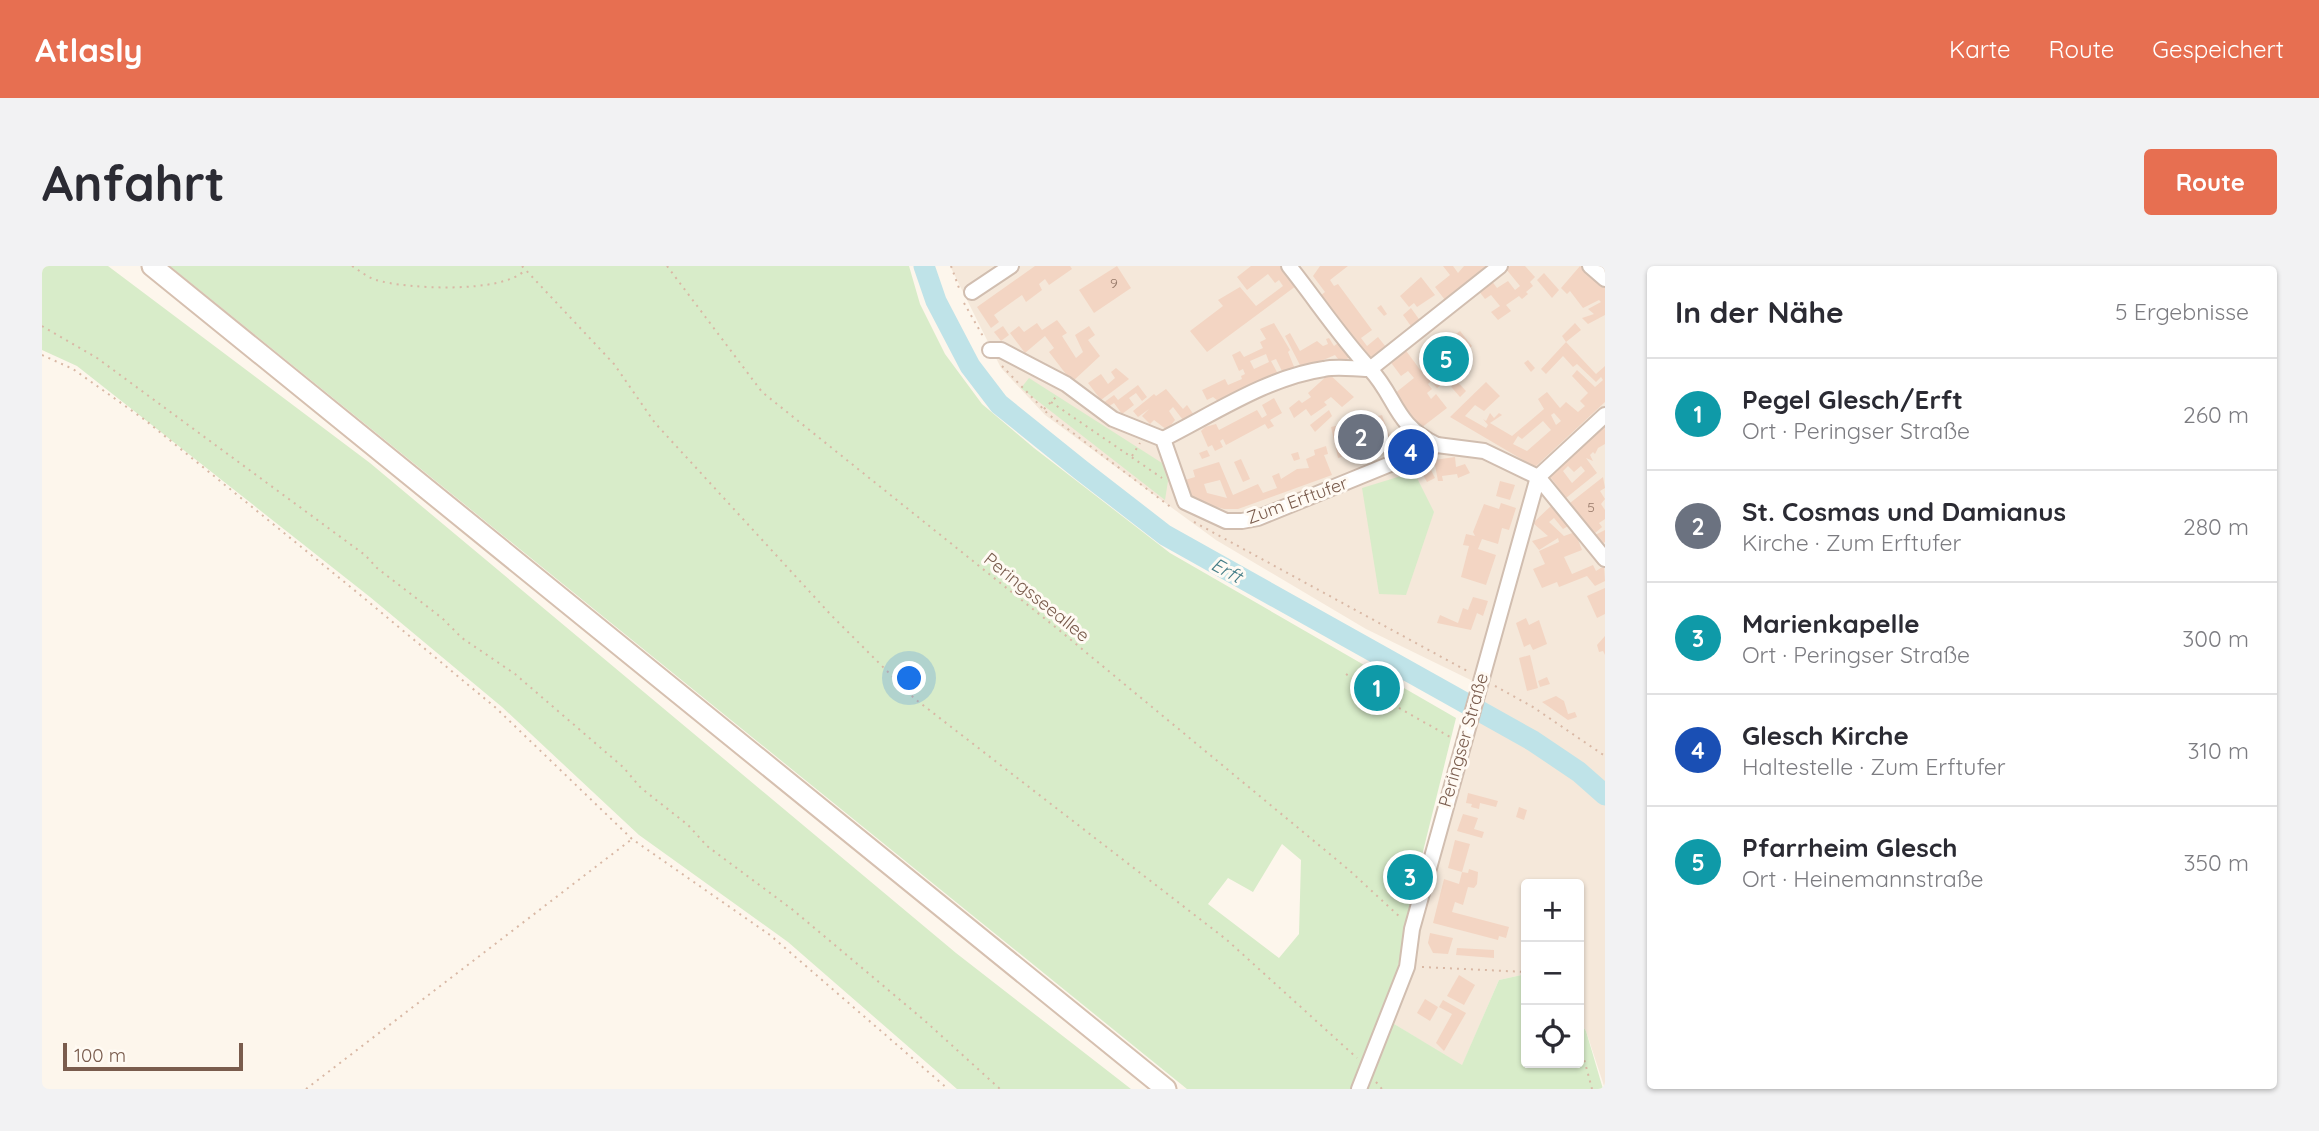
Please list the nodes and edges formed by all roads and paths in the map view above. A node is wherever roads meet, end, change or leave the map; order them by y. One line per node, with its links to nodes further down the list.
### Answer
1 (152, 266): 39 (main road)
2 (352, 266): 10 (path)
3 (522, 266): 10 (path)
4 (667, 266): 31 (path, Peringsseeallee)
5 (951, 266): 14 (path)
6 (1011, 266): 12 (street)
7 (1500, 266): 16 (street)
8 (1590, 266): 11 (street)
9 (1296, 268): 16 (street)
10 (525, 270): 35 (path)
11 (1605, 279)
12 (972, 292)
13 (42, 326): 38 (path)
14 (990, 350): 17 (street)
15 (42, 355): 30 (path)
16 (1369, 369): 21 (street); 22 (street)
17 (1066, 384): 18 (path); 21 (street)
18 (1051, 402): 19 (path); 24 (path)
19 (1043, 410)
20 (1605, 415): 23 (street)
21 (1163, 439): 24 (street, Zum Erftufer)
22 (1437, 445): 23 (street, Zum Erftufer); 24 (street, Zum Erftufer)
23 (1538, 477): 25 (street); 27 (street, Peringser Straße)
24 (1180, 490)
25 (1604, 553)
26 (1346, 674): 28 (path)
27 (1484, 682): 28 (street, Peringser Straße); 29 (path)
28 (1462, 742): 31 (street, Peringser Straße)
29 (1605, 756)
30 (632, 839): 36 (path); 37 (path)
31 (1412, 929): 32 (street, Peringser Straße)
32 (1407, 967): 33 (path); 35 (street, Peringser Straße)
33 (1521, 972)
34 (1584, 1059): 42 (path)
35 (1367, 1072): 40 (street, Peringser Straße); 41 (path)
36 (306, 1089)
37 (947, 1089)
38 (1000, 1089)
39 (1166, 1089)
40 (1359, 1089)
41 (1382, 1089)
42 (1592, 1089)

